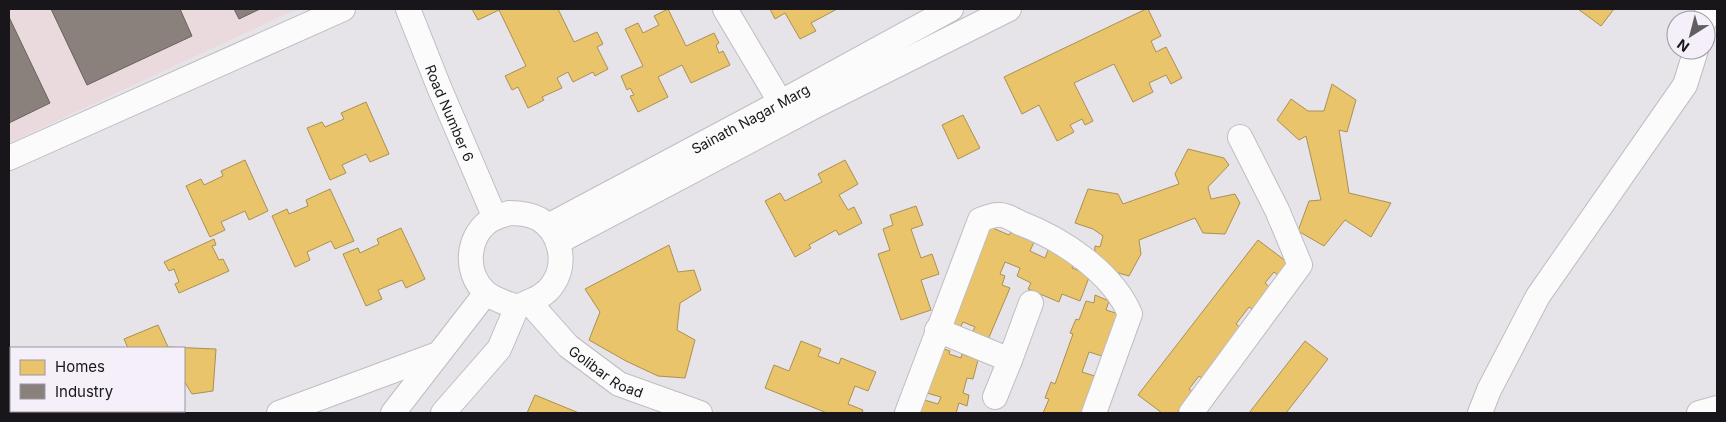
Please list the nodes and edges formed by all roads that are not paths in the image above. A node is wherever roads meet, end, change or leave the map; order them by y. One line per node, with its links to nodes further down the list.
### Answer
1 (343, 9): 9 (street)
2 (408, 9): 10 (street, Road Number 6)
3 (726, 9): 7 (street)
4 (950, 9): 7 (street, Sainath Nagar Marg)
5 (1009, 9): 7 (street)
6 (1693, 60): 28 (street)
7 (786, 111): 11 (street, Sainath Nagar Marg)
8 (1240, 137): 27 (street)
9 (9, 158)
10 (495, 218): 11 (street); 12 (street)
11 (553, 234): 14 (street)
12 (486, 293): 14 (street, Golibar Road); 16 (street)
13 (1031, 303): 17 (street)
14 (523, 305): 19 (street, Golibar Road); 22 (street)
15 (937, 330): 17 (street); 25 (street); 26 (street)
16 (438, 354): 21 (street); 23 (street)
17 (1010, 360): 18 (street)
18 (995, 397)
19 (666, 408): 24 (street, Golibar Road)
20 (1717, 408): 29 (street)
21 (399, 411)
22 (449, 412)
23 (279, 413)
24 (700, 413)
25 (907, 413)
26 (1094, 413)
27 (1191, 413)
28 (1480, 413)
29 (1699, 413)

